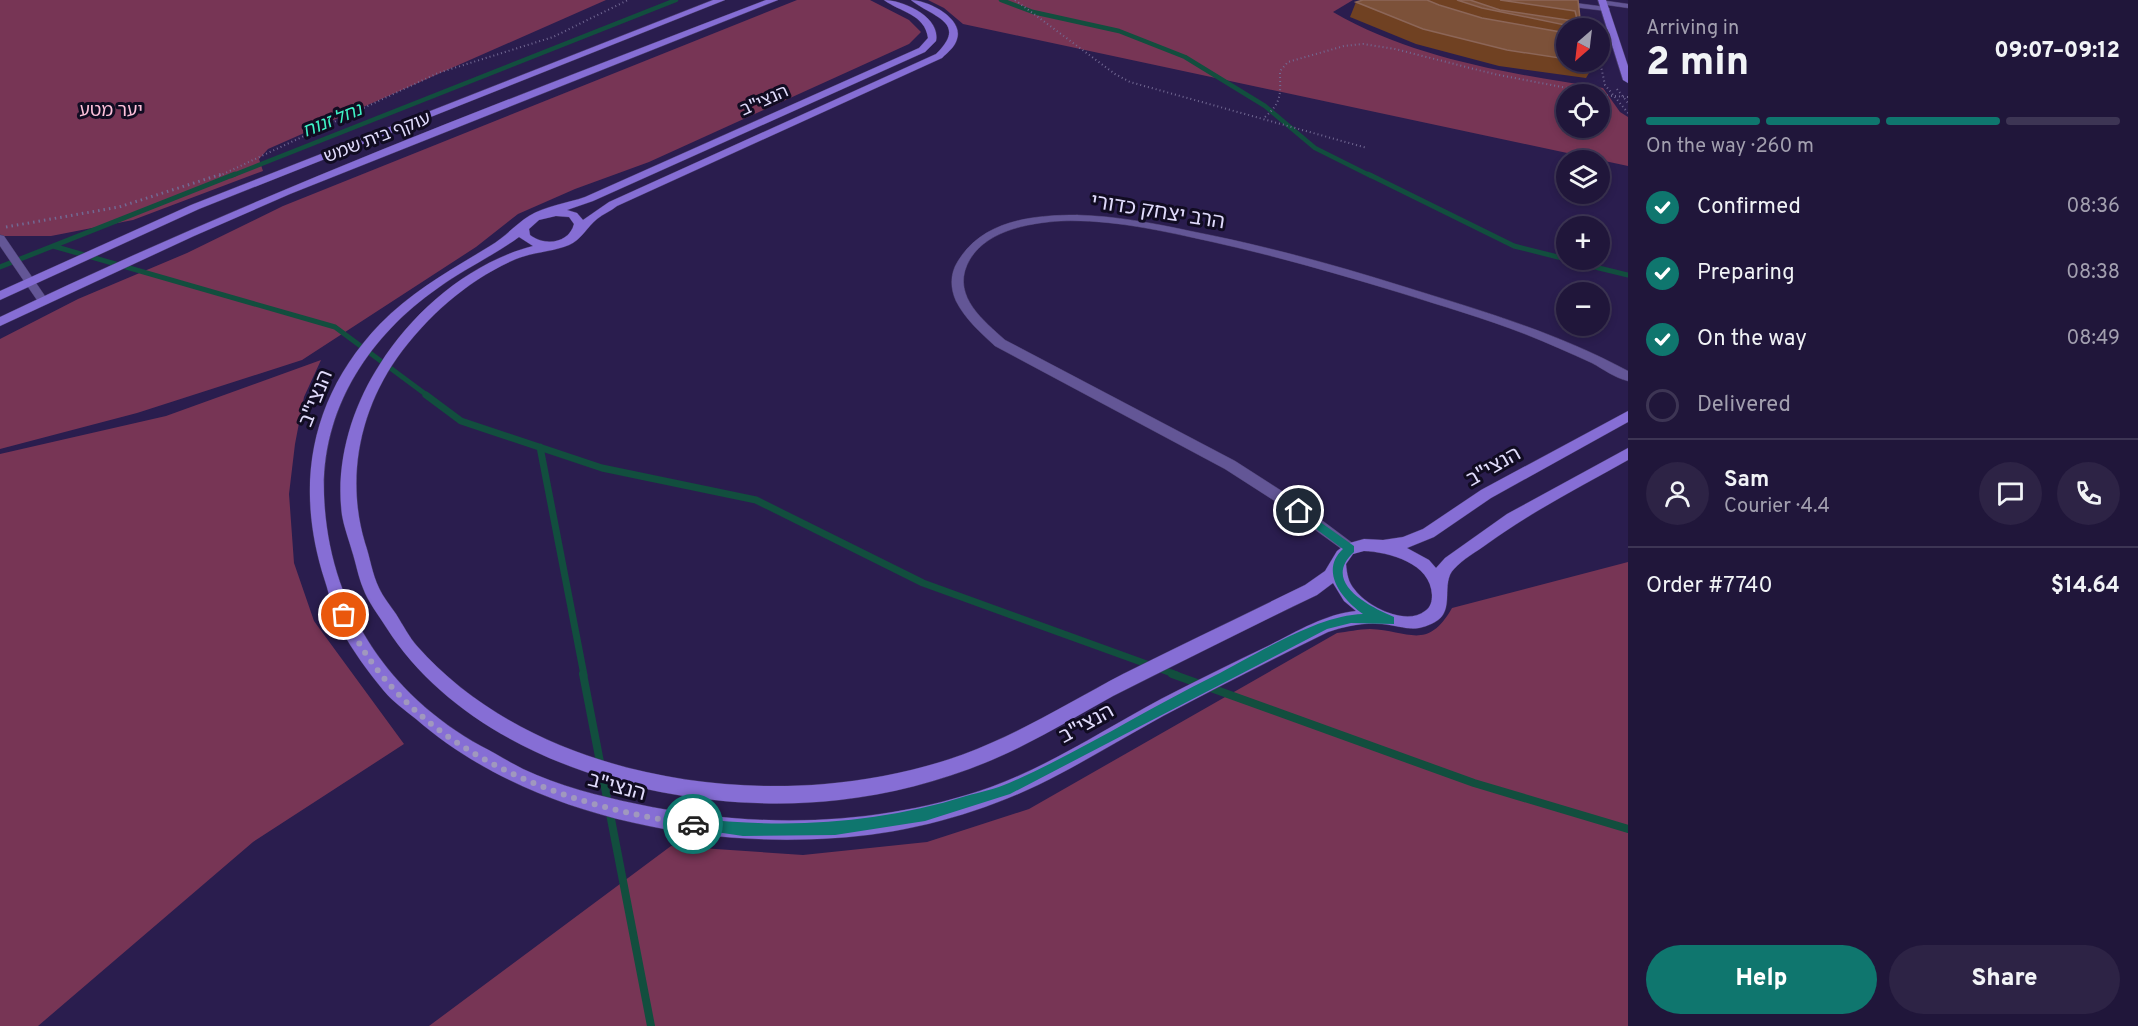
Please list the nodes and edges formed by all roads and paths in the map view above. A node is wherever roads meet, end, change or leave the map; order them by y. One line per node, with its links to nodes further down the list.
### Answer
1 (628, 0): 23 (path)
2 (721, 0): 27 (street, עוקף בית שמש)
3 (774, 0): 29 (street, עוקף בית שמש)
4 (888, 0): 21 (street, הנצי"ב)
5 (915, 0): 24 (street, הנצי"ב)
6 (1015, 0): 19 (path)
7 (1557, 3): 8 (lane)
8 (1604, 4): 9 (lane); 11 (street)
9 (1628, 6)
10 (1610, 37): 11 (street)
11 (1615, 38): 13 (street)
12 (1602, 72): 16 (path)
13 (1628, 81)
14 (1556, 86): 19 (path)
15 (1610, 96): 16 (path)
16 (1613, 96): 17 (path); 18 (path)
17 (1628, 97)
18 (1628, 113)
19 (1265, 118): 20 (path)
20 (1367, 148)
21 (548, 213): 22 (street); 24 (street)
22 (525, 226): 26 (street); 38 (street, הנצי"ב)
23 (0, 228)
24 (579, 231): 26 (street)
25 (0, 238): 27 (lane)
26 (551, 245): 36 (street, הנצי"ב)
27 (30, 281): 28 (street, עוקף בית שמש); 29 (lane)
28 (0, 296)
29 (43, 301): 30 (street, עוקף בית שמש)
30 (0, 322)
31 (1628, 377): 35 (street, הרב יצחק כדורי)
32 (1628, 416): 34 (street, הנצי"ב)
33 (1628, 453): 37 (street)
34 (1379, 544): 35 (street); 37 (street)
35 (1350, 549): 36 (street)
36 (1338, 564): 38 (street)
37 (1439, 589): 38 (street)
38 (1390, 621)

